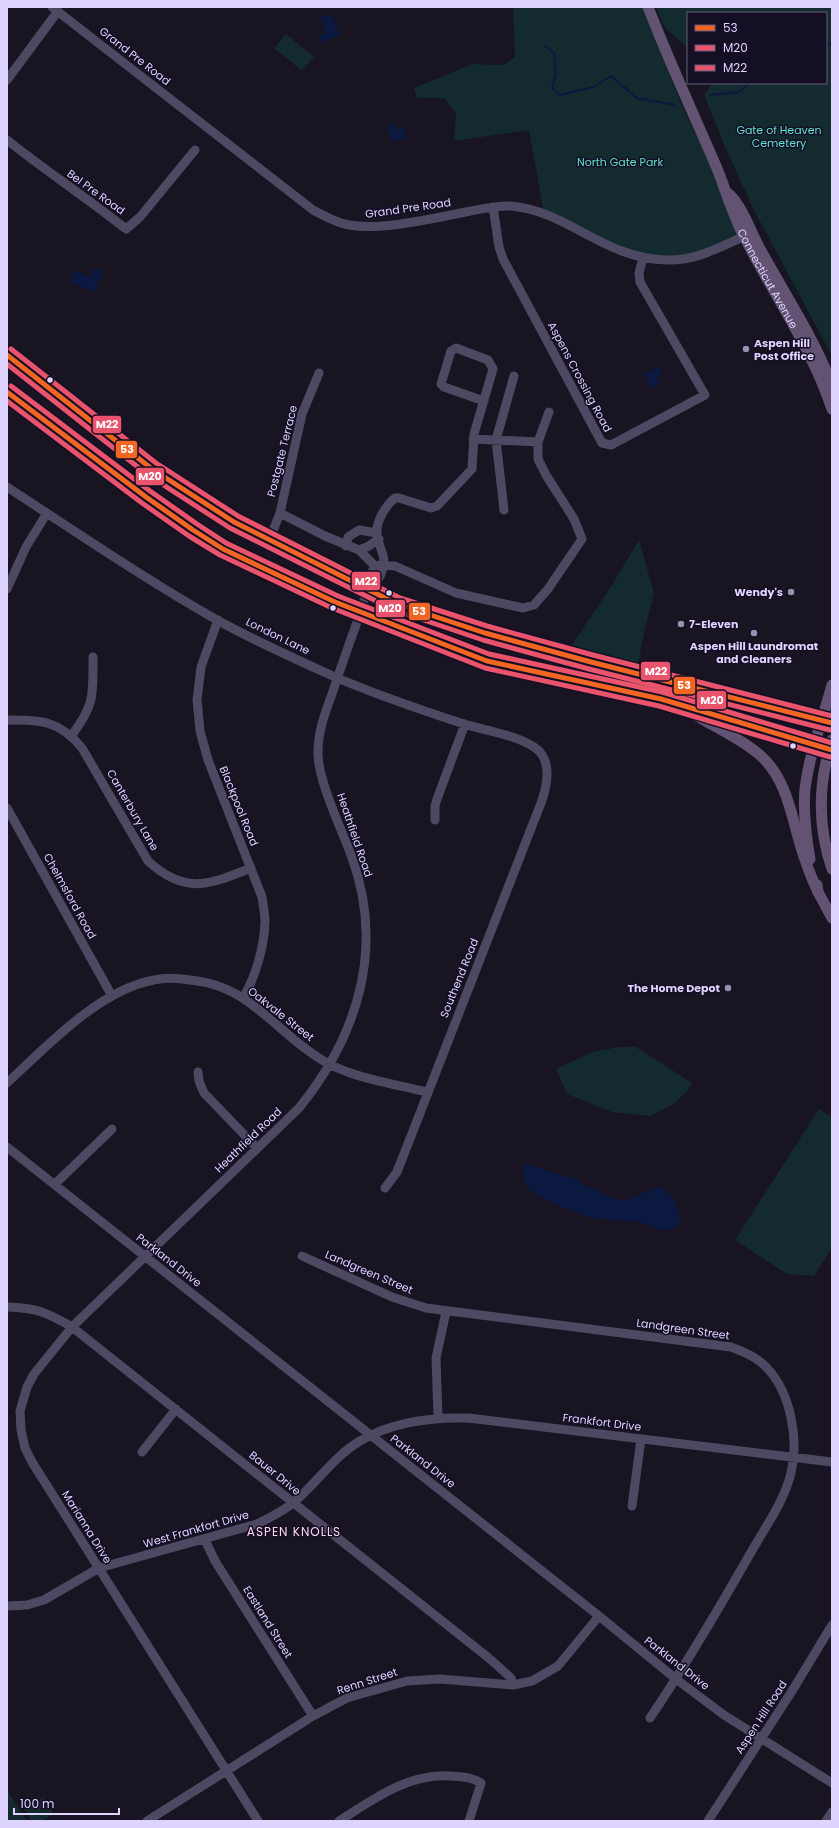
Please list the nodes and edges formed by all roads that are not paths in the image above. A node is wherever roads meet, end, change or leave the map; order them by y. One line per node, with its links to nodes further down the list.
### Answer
1 (648, 7): 7 (main road, Connecticut Avenue)
2 (55, 9): 3 (street); 6 (street, Grand Pre Road)
3 (7, 80)
4 (7, 140): 5 (street, Bel Pre Road)
5 (195, 150)
6 (493, 207): 8 (street, Grand Pre Road); 8 (street, Aspens Crossing Road)
7 (748, 235): 8 (street, Grand Pre Road); 12 (main road, Connecticut Avenue); 15 (main road, Connecticut Avenue)
8 (643, 258)
9 (7, 355): 25 (main road)
10 (319, 373): 23 (street, Postgate Terrace)
11 (514, 376): 18 (street)
12 (832, 385)
13 (7, 392): 32 (main road)
14 (484, 401): 14 (street); 17 (street)
15 (832, 409)
16 (549, 412): 19 (street)
17 (473, 439): 18 (street); 24 (street)
18 (496, 440): 19 (street); 21 (street)
19 (538, 442): 28 (street)
20 (7, 487): 22 (street, London Lane)
21 (504, 510)
22 (47, 513): 30 (street); 33 (street, London Lane)
23 (280, 513): 25 (street, Postgate Terrace); 26 (street, Postgate Terrace)
24 (378, 536): 26 (street); 27 (street); 28 (street)
25 (269, 541): 31 (main road)
26 (346, 546): 27 (street, Postgate Terrace)
27 (359, 550): 29 (street, Postgate Terrace)
28 (386, 564): 29 (street); 31 (street)
29 (375, 566): 31 (street)
30 (7, 589)
31 (368, 590): 32 (street, Heathfield Road); 39 (main road)
32 (360, 613): 35 (street, Heathfield Road); 37 (main road)
33 (218, 620): 35 (street, London Lane); 47 (street, Blackpool Road)
34 (93, 657): 41 (street)
35 (337, 678): 40 (street, London Lane); 53 (street, Heathfield Road)
36 (832, 685): 39 (main road)
37 (676, 704): 42 (main road); 49 (main road)
38 (7, 720): 41 (street, Canterbury Lane)
39 (827, 722): 42 (main road)
40 (465, 724): 44 (street, London Lane); 46 (street)
41 (72, 735): 47 (street, Canterbury Lane)
42 (815, 745): 43 (main road); 49 (main road)
43 (831, 746): 48 (main road)
44 (547, 773): 56 (street, Southend Road)
45 (7, 808): 51 (street, Chelmsford Road)
46 (435, 820)
47 (251, 868): 52 (street, Blackpool Road)
48 (832, 868)
49 (818, 892): 50 (main road)
50 (832, 918)
51 (112, 996): 52 (street, Oakvale Street); 55 (street, Oakvale Street)
52 (243, 998): 53 (street, Oakvale Street)
53 (330, 1065): 56 (street, Oakvale Street); 59 (street, Heathfield Road)
54 (198, 1072): 59 (street)
55 (7, 1083)
56 (427, 1092): 61 (street, Southend Road)
57 (112, 1129): 60 (street)
58 (7, 1147): 60 (street, Parkland Drive)
59 (257, 1148): 62 (street, Heathfield Road)
60 (55, 1184): 62 (street, Parkland Drive)
61 (385, 1188)
62 (145, 1256): 66 (street, Marianna Drive); 69 (street, Parkland Drive)
63 (302, 1256): 65 (street, Landgreen Street)
64 (7, 1307): 66 (street, Bauer Drive)
65 (446, 1312): 68 (street); 72 (street, Landgreen Street)
66 (72, 1327): 67 (street, Bauer Drive); 77 (street, Marianna Drive)
67 (176, 1409): 71 (street); 74 (street, Bauer Drive)
68 (438, 1417): 69 (street, Frankfort Drive); 70 (street, Frankfort Drive)
69 (371, 1436): 74 (street, West Frankfort Drive); 79 (street, Parkland Drive)
70 (641, 1438): 72 (street, Frankfort Drive); 75 (street)
71 (142, 1452)
72 (794, 1456): 73 (street, Frankfort Drive); 81 (street, Landgreen Street)
73 (832, 1462)
74 (293, 1503): 76 (street, West Frankfort Drive); 82 (street, Bauer Drive)
75 (632, 1506)
76 (205, 1540): 77 (street, West Frankfort Drive); 83 (street, Eastland Street)
77 (99, 1568): 78 (street, West Frankfort Drive); 86 (street, Marianna Drive)
78 (7, 1606)
79 (599, 1616): 81 (street, Parkland Drive); 82 (street, Renn Street)
80 (832, 1625): 85 (street, Aspen Hill Road)
81 (676, 1679): 84 (street, Landgreen Street); 85 (street, Parkland Drive)
82 (513, 1685): 83 (street, Renn Street)
83 (313, 1716): 86 (street, Renn Street)
84 (650, 1718)
85 (761, 1739): 87 (street, Parkland Drive); 93 (street, Aspen Hill Road)
86 (227, 1771): 89 (street, Renn Street); 90 (street, Marianna Drive)
87 (832, 1783)
88 (832, 1812): 94 (street)
89 (147, 1821)
90 (258, 1821)
91 (339, 1821): 92 (street)
92 (469, 1821)
93 (708, 1821)
94 (826, 1821)

